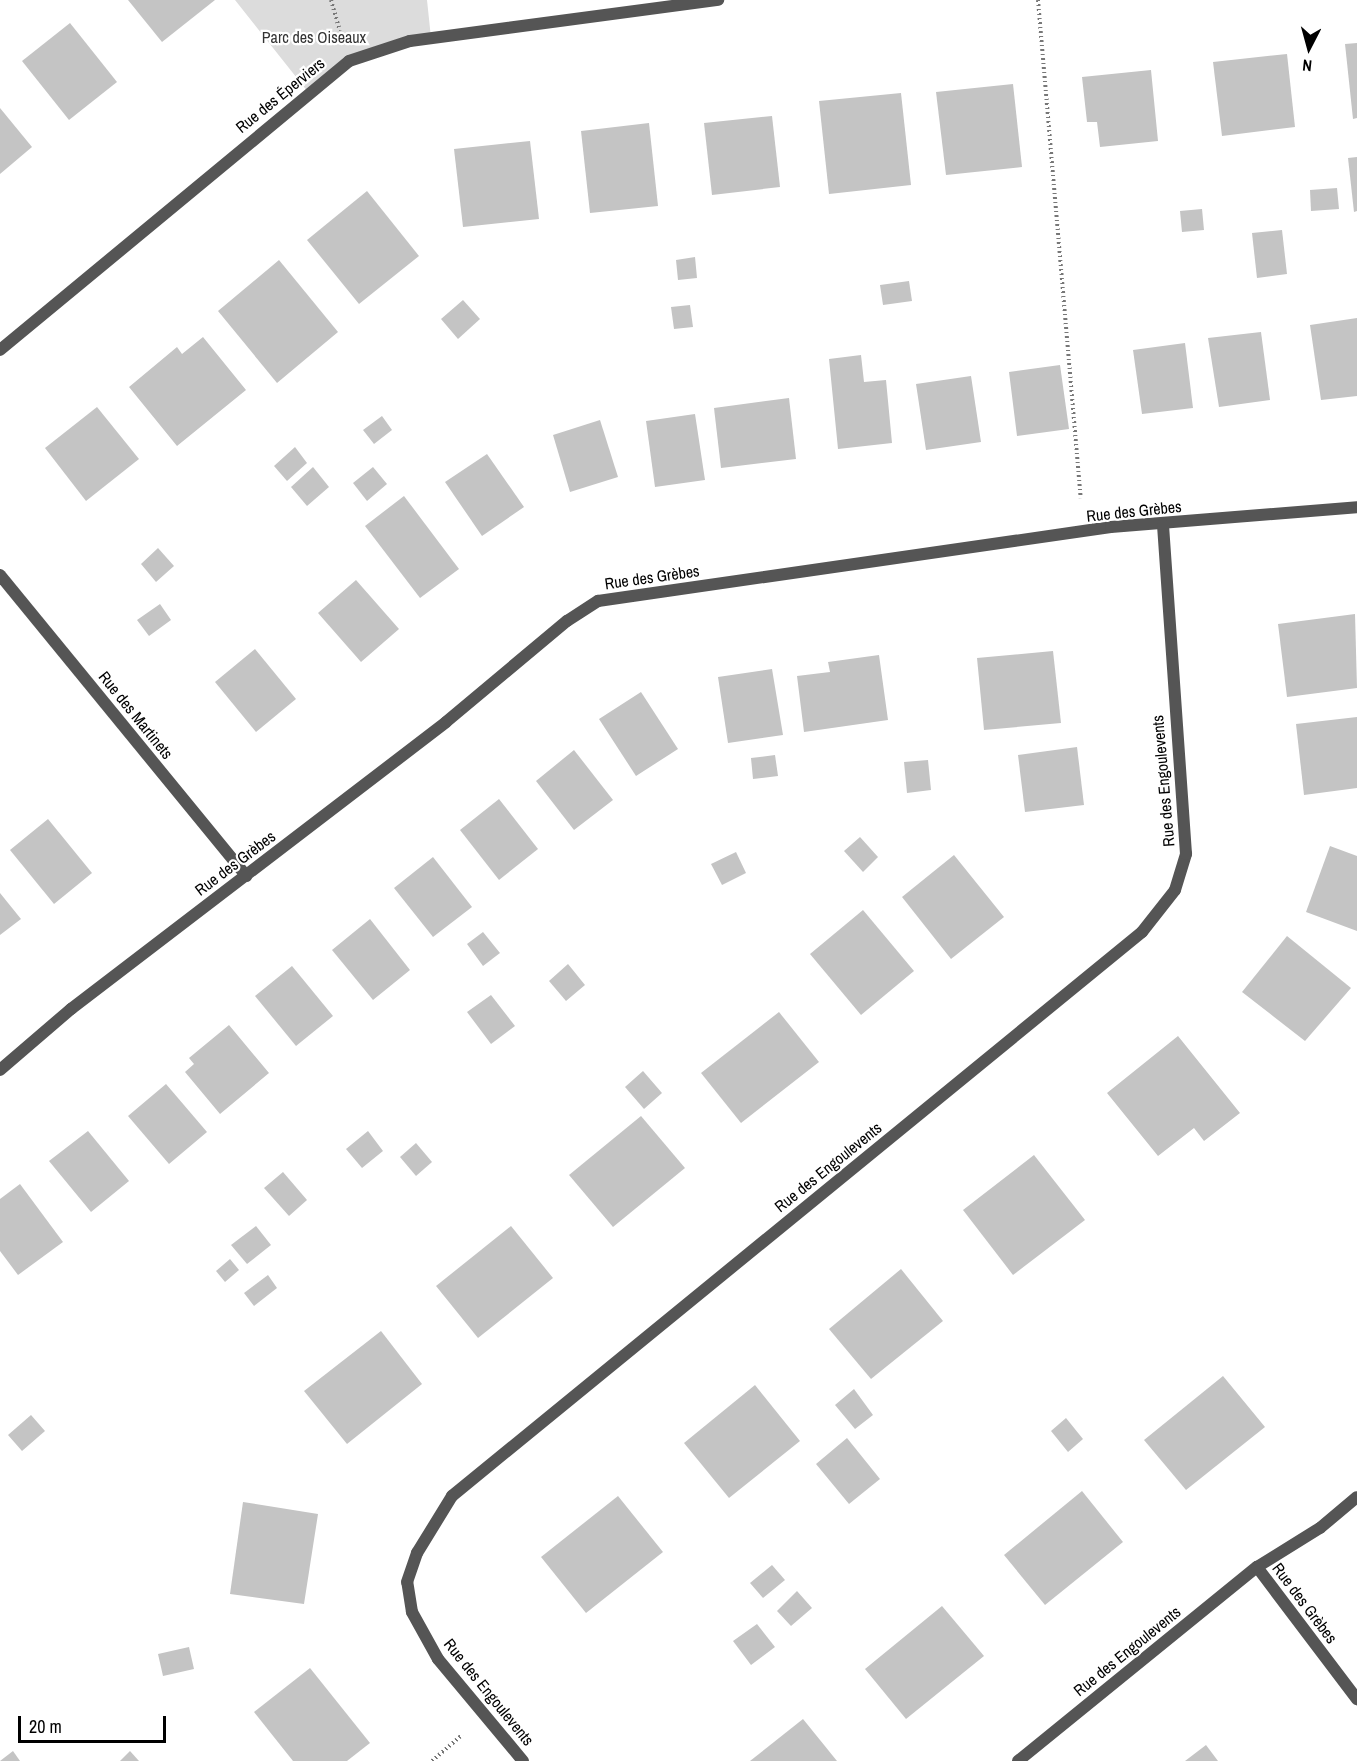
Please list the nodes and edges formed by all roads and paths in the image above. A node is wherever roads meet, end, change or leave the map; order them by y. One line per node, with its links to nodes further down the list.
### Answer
1 (718, 0): 3 (street, Rue des Éperviers)
2 (1038, 0): 6 (path)
3 (0, 350)
4 (1357, 507): 5 (street, Rue des Grèbes)
5 (1163, 525): 6 (street, Rue des Grèbes); 13 (street, Rue des Engoulevents)
6 (1084, 532): 8 (street, Rue des Grèbes)
7 (0, 575): 8 (street, Rue des Martinets)
8 (246, 876): 9 (street, Rue des Grèbes)
9 (0, 1070)
10 (1357, 1497): 11 (street, Rue des Grèbes)
11 (1257, 1568): 12 (street, Rue des Grèbes); 14 (street, Rue des Engoulevents)
12 (1357, 1699)
13 (523, 1761)
14 (1018, 1761)

